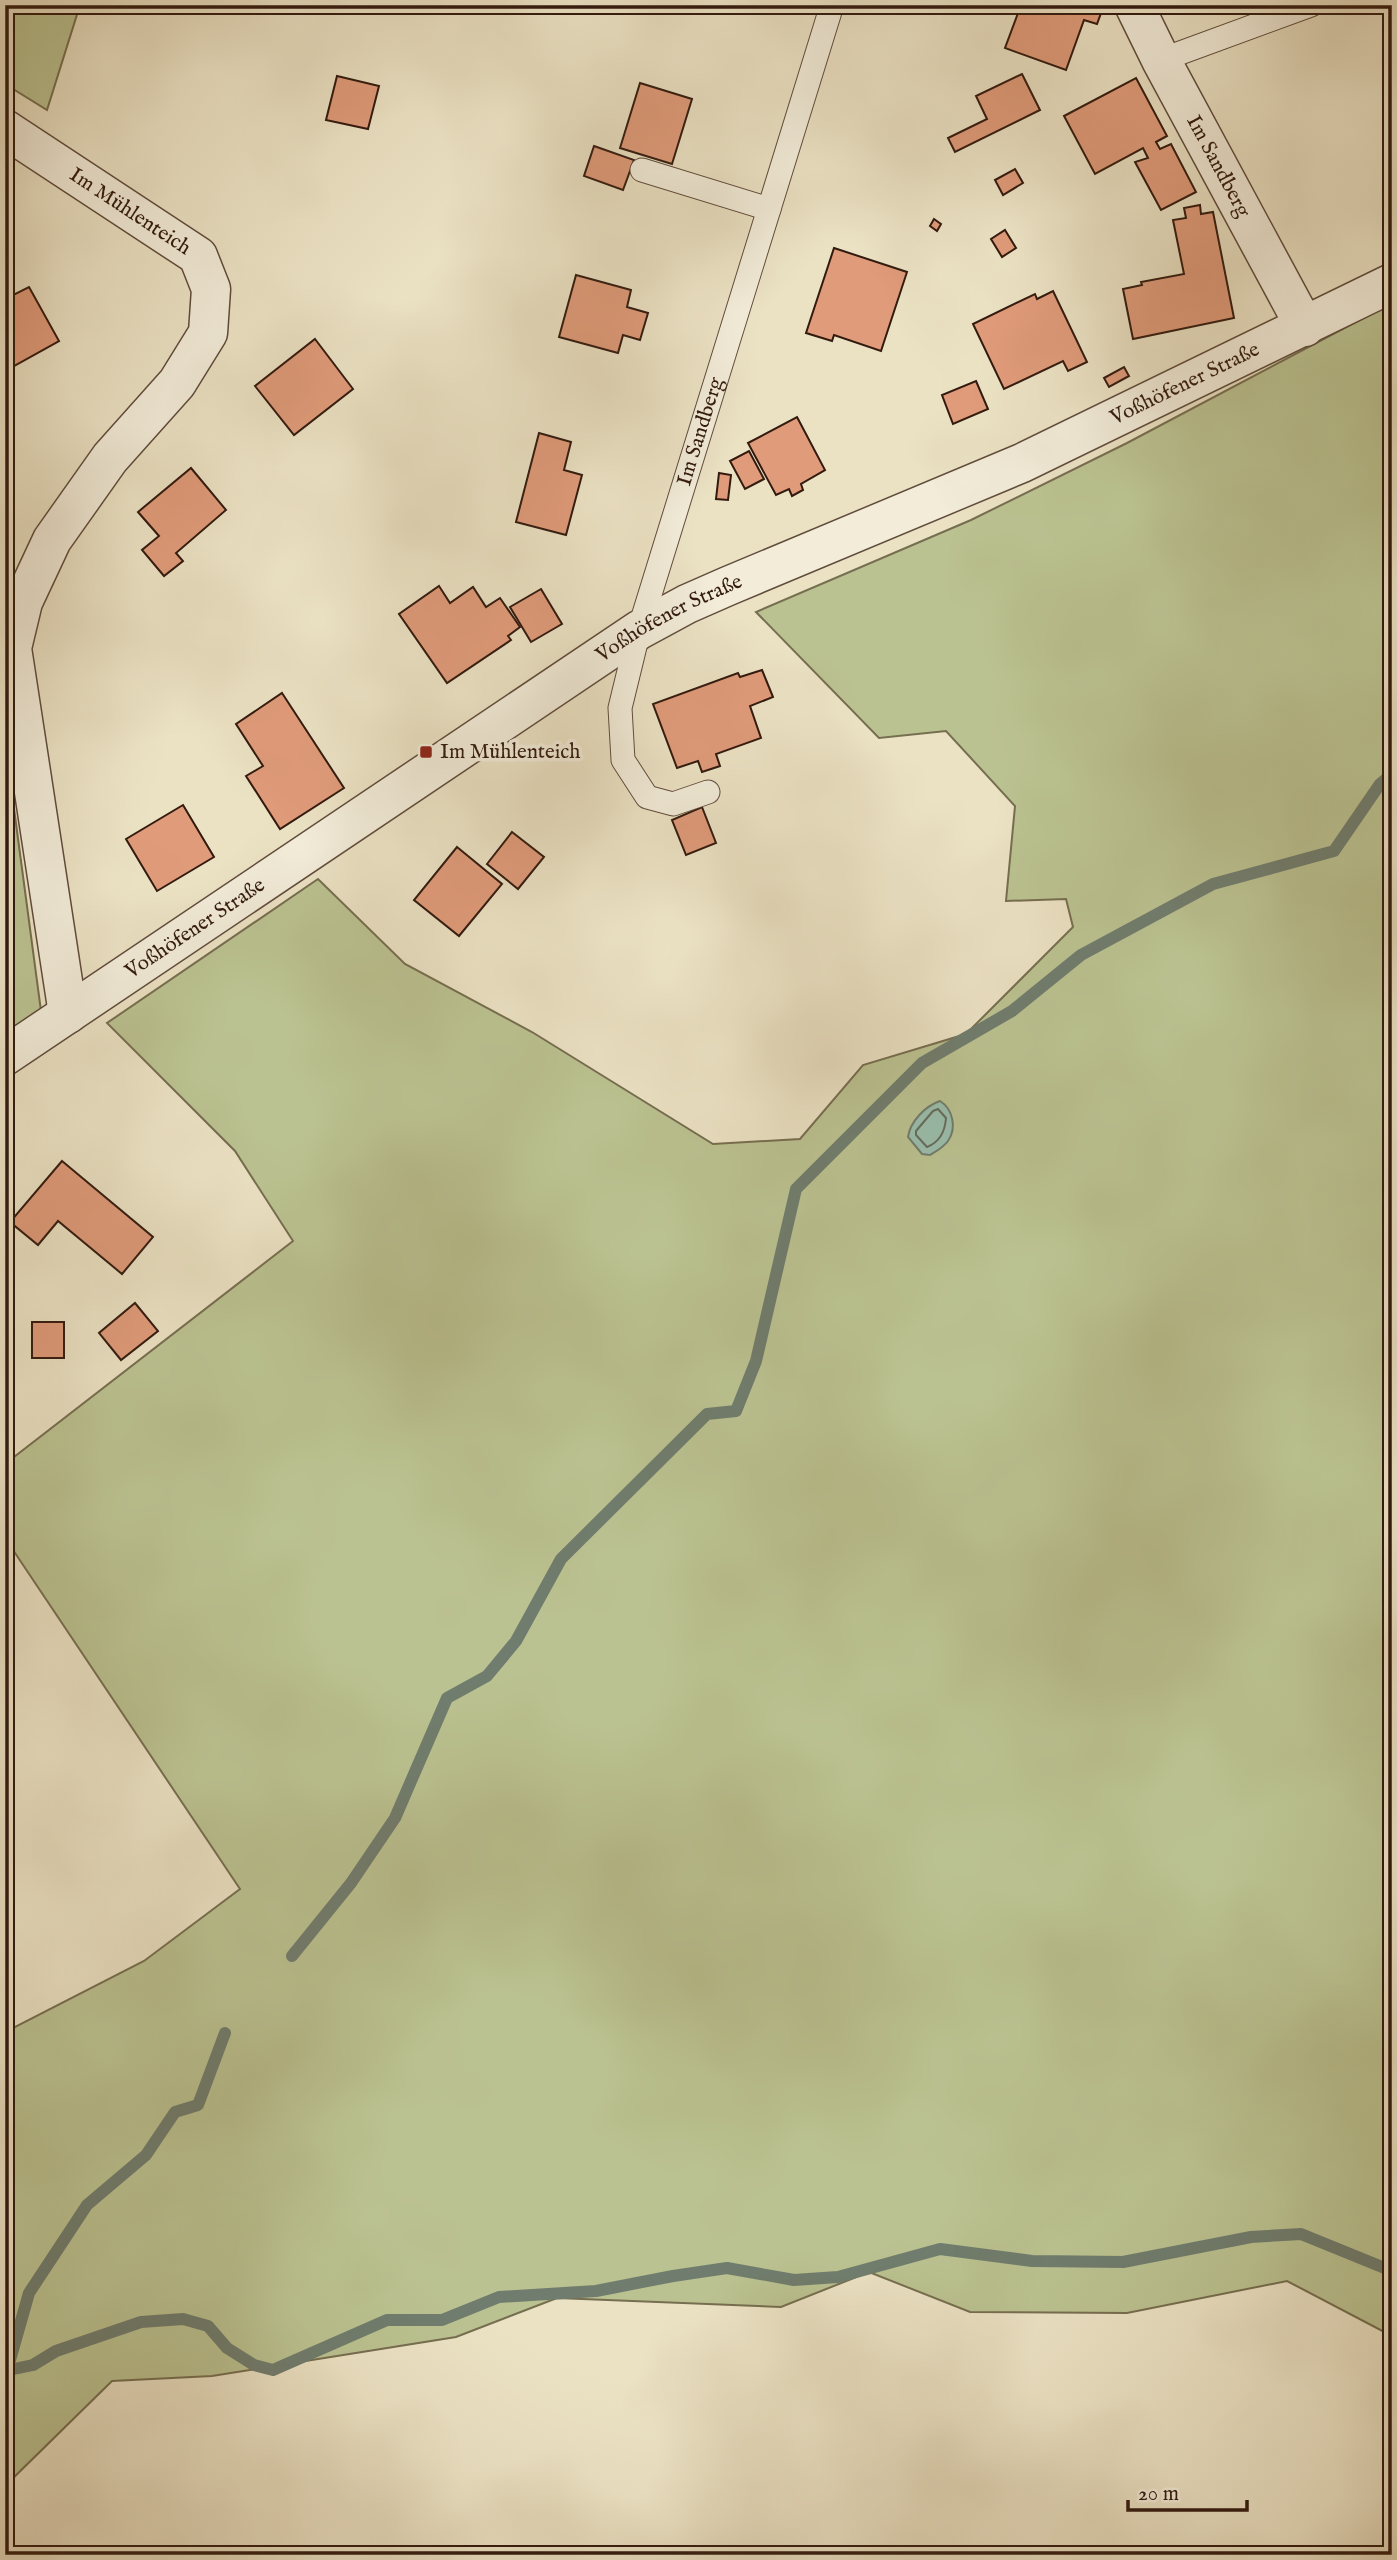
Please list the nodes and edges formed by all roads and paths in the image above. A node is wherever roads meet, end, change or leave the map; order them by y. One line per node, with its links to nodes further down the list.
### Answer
1 (832, 5): 7 (lane, Im Sandberg)
2 (1134, 5): 4 (street, Im Sandberg)
3 (1311, 5): 4 (lane)
4 (1161, 60): 9 (street, Im Sandberg)
5 (5, 129): 12 (street, Im Mühlenteich)
6 (642, 170): 7 (lane)
7 (769, 209): 10 (lane, Im Sandberg)
8 (1392, 283): 9 (street, Voßhöfener Straße)
9 (1305, 327): 10 (street, Voßhöfener Straße)
10 (639, 630): 11 (lane, Im Sandberg); 12 (street, Voßhöfener Straße)
11 (708, 792)
12 (68, 1014): 13 (street, Voßhöfener Straße)
13 (5, 1056)

